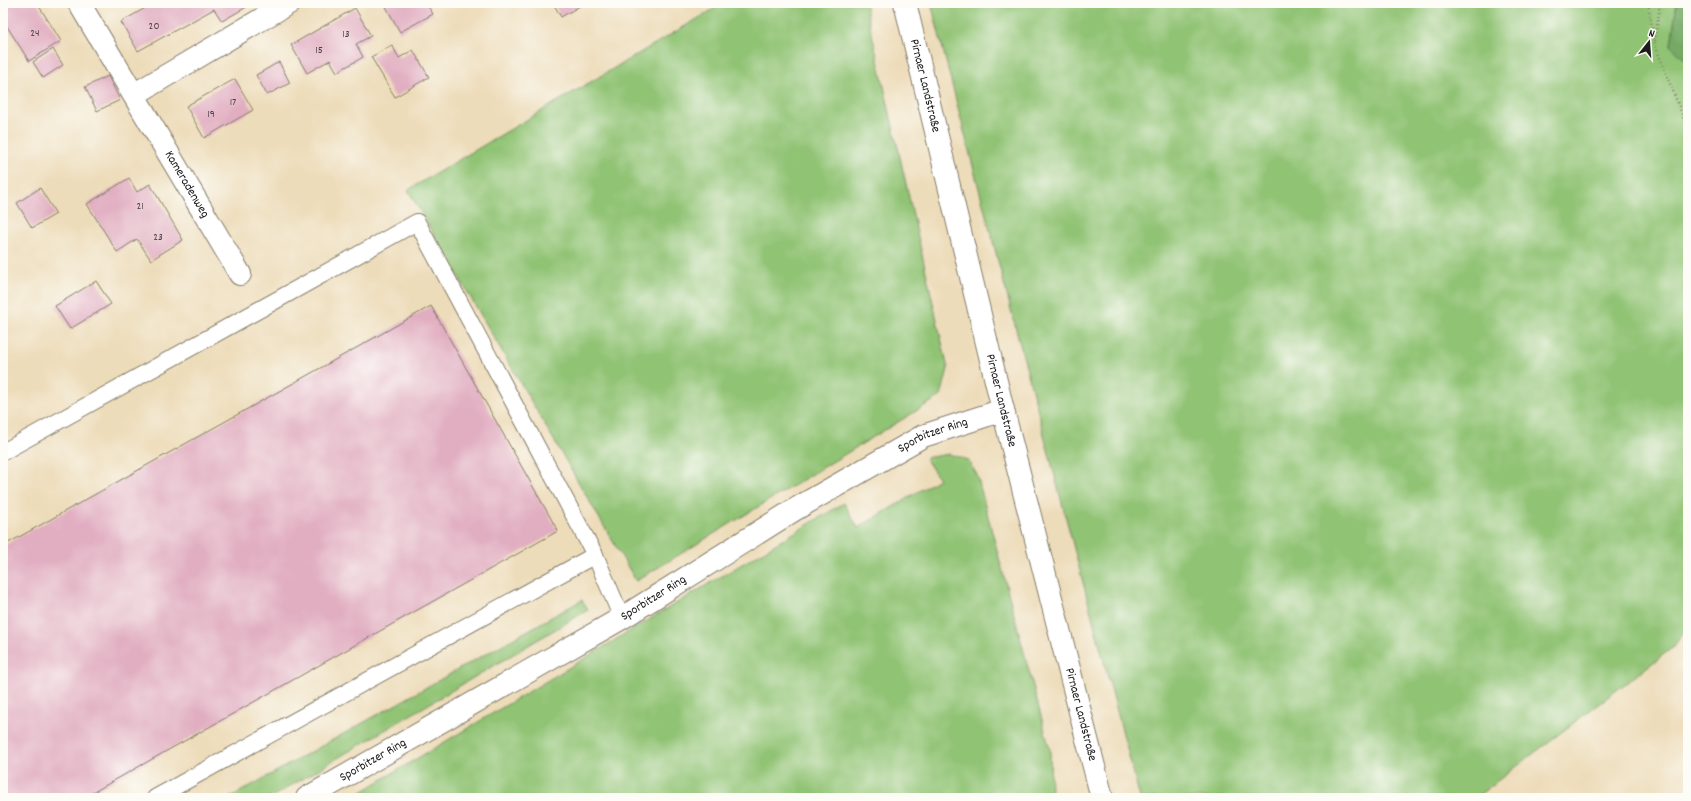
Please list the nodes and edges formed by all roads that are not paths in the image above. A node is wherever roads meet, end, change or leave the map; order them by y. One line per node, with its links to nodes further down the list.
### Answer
1 (79, 3): 4 (street, Kameradenweg)
2 (289, 3): 4 (street)
3 (905, 3): 6 (street, Pirnaer Landstraße)
4 (135, 94): 5 (street, Kameradenweg)
5 (240, 274)
6 (1003, 410): 9 (street, Sporbitzer Ring); 12 (street, Pirnaer Landstraße)
7 (3, 452): 8 (lane)
8 (595, 555): 9 (lane); 10 (lane)
9 (622, 618): 11 (street, Sporbitzer Ring)
10 (155, 798)
11 (308, 798)
12 (1102, 798)

